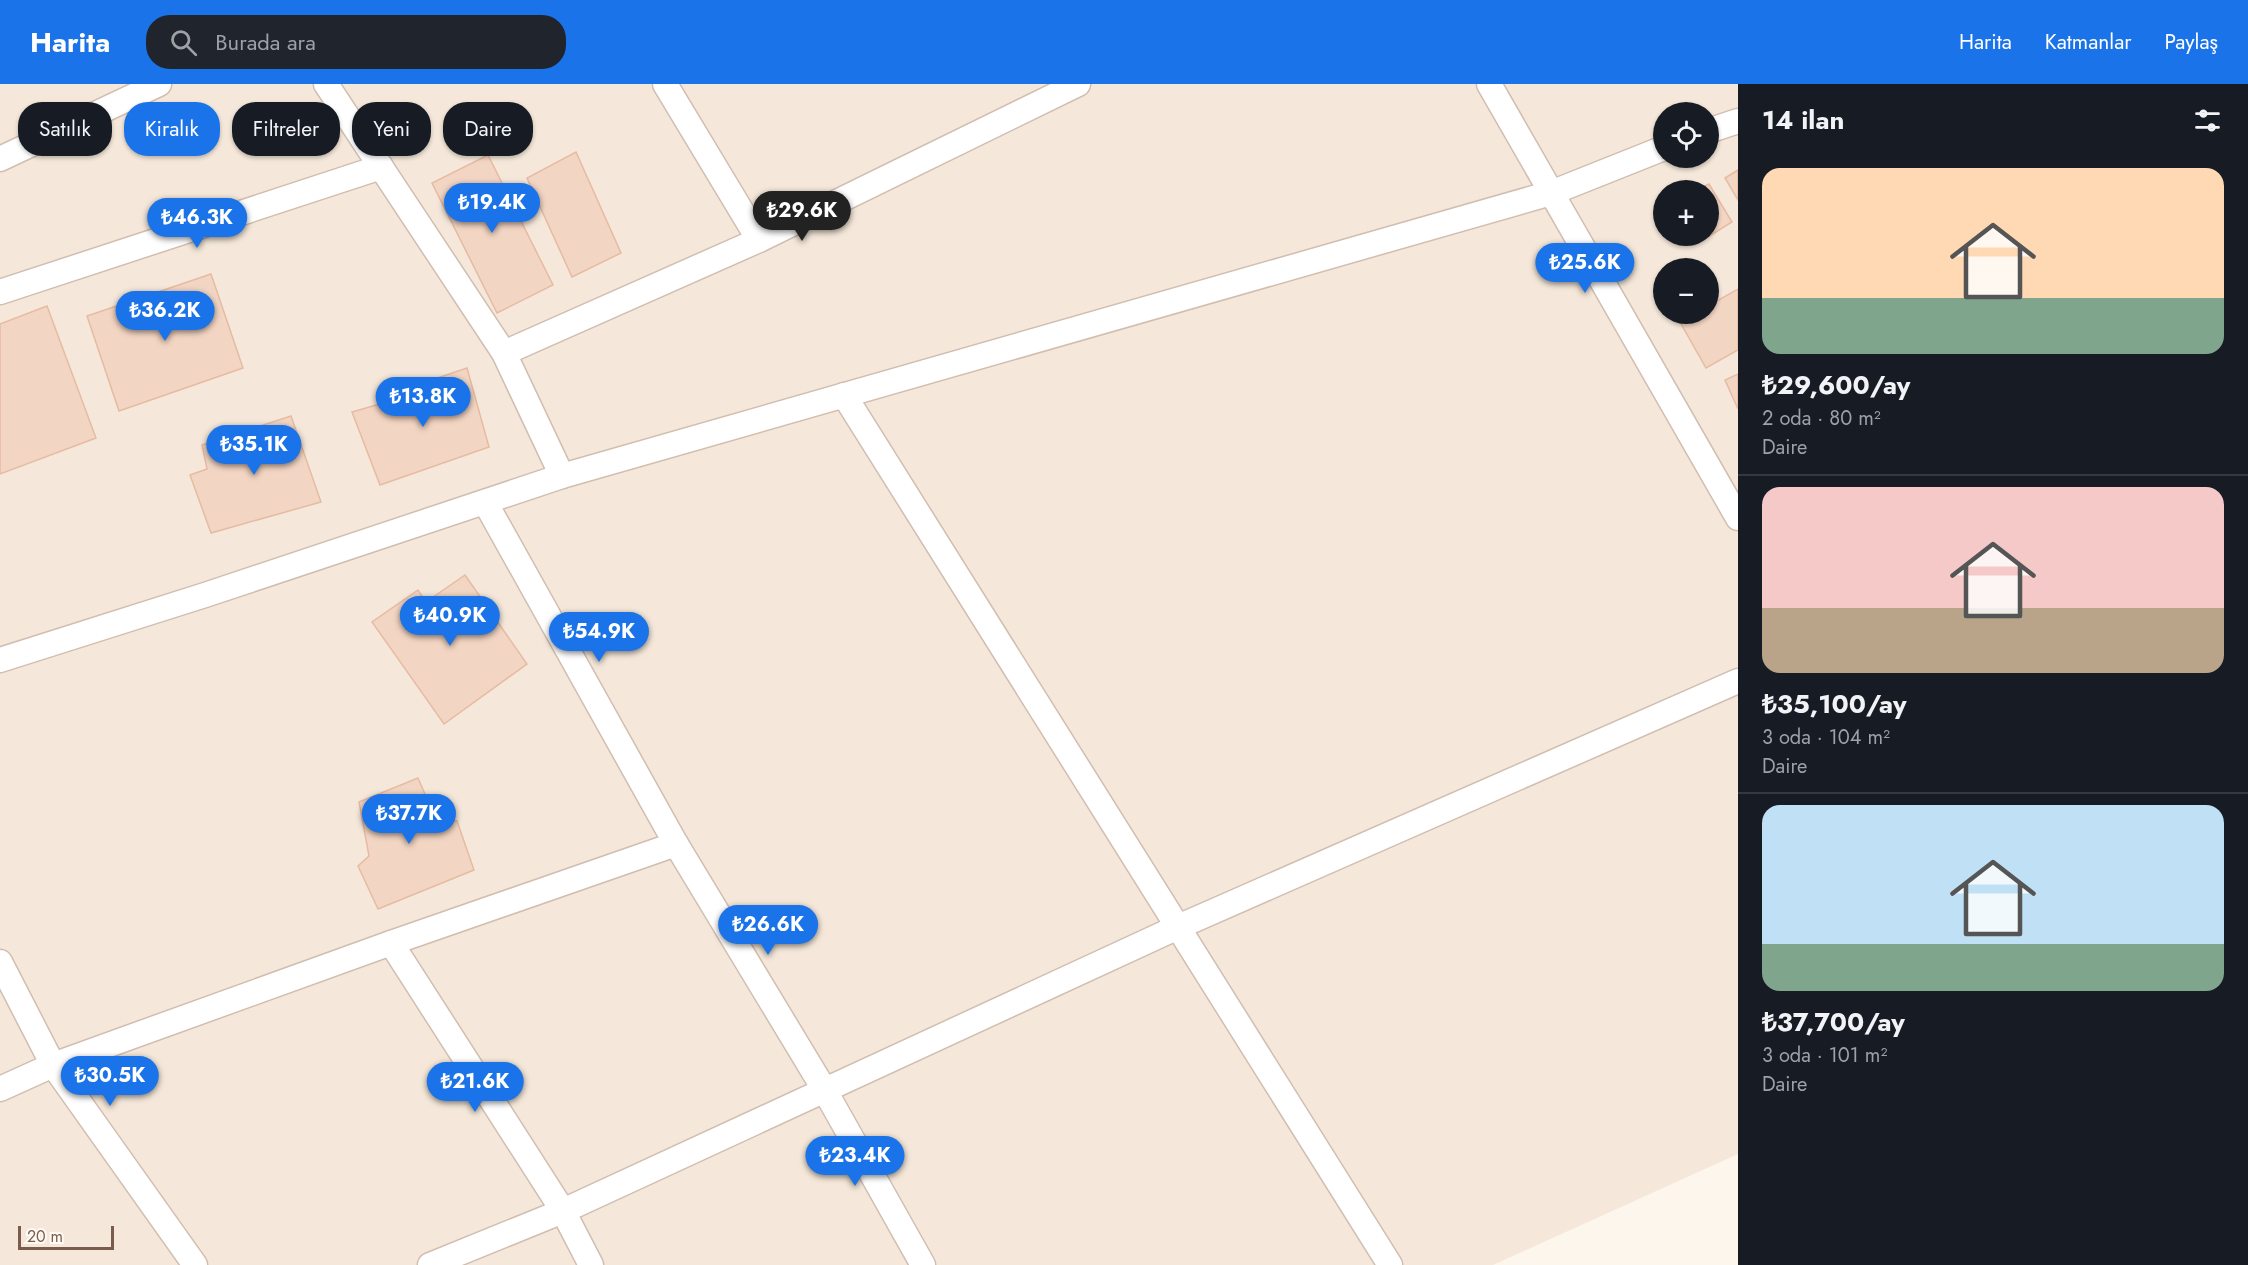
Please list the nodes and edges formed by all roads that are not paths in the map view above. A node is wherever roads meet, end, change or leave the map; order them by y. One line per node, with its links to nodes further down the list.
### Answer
1 (159, 84): 9 (street)
2 (326, 84): 10 (street)
3 (665, 84): 12 (street)
4 (1078, 84): 12 (street)
5 (1489, 84): 11 (street)
6 (1738, 121): 7 (street)
7 (1719, 128)
8 (1653, 152): 11 (street)
9 (0, 159)
10 (381, 167): 13 (street); 14 (street)
11 (1551, 193): 15 (street); 18 (street)
12 (759, 240): 14 (street)
13 (0, 292)
14 (504, 353): 16 (street)
15 (844, 395): 16 (street); 22 (street)
16 (562, 476): 17 (street)
17 (485, 502): 19 (street); 21 (street)
18 (1738, 518)
19 (0, 659)
20 (1738, 681): 22 (street)
21 (676, 844): 23 (street); 27 (street)
22 (1178, 927): 27 (street); 33 (street)
23 (391, 943): 25 (street); 28 (street)
24 (0, 962): 25 (street)
25 (53, 1065): 26 (street); 29 (street)
26 (0, 1089)
27 (824, 1089): 28 (street); 32 (street)
28 (563, 1211): 30 (street); 31 (street)
29 (195, 1265)
30 (430, 1265)
31 (591, 1265)
32 (923, 1265)
33 (1390, 1265)

